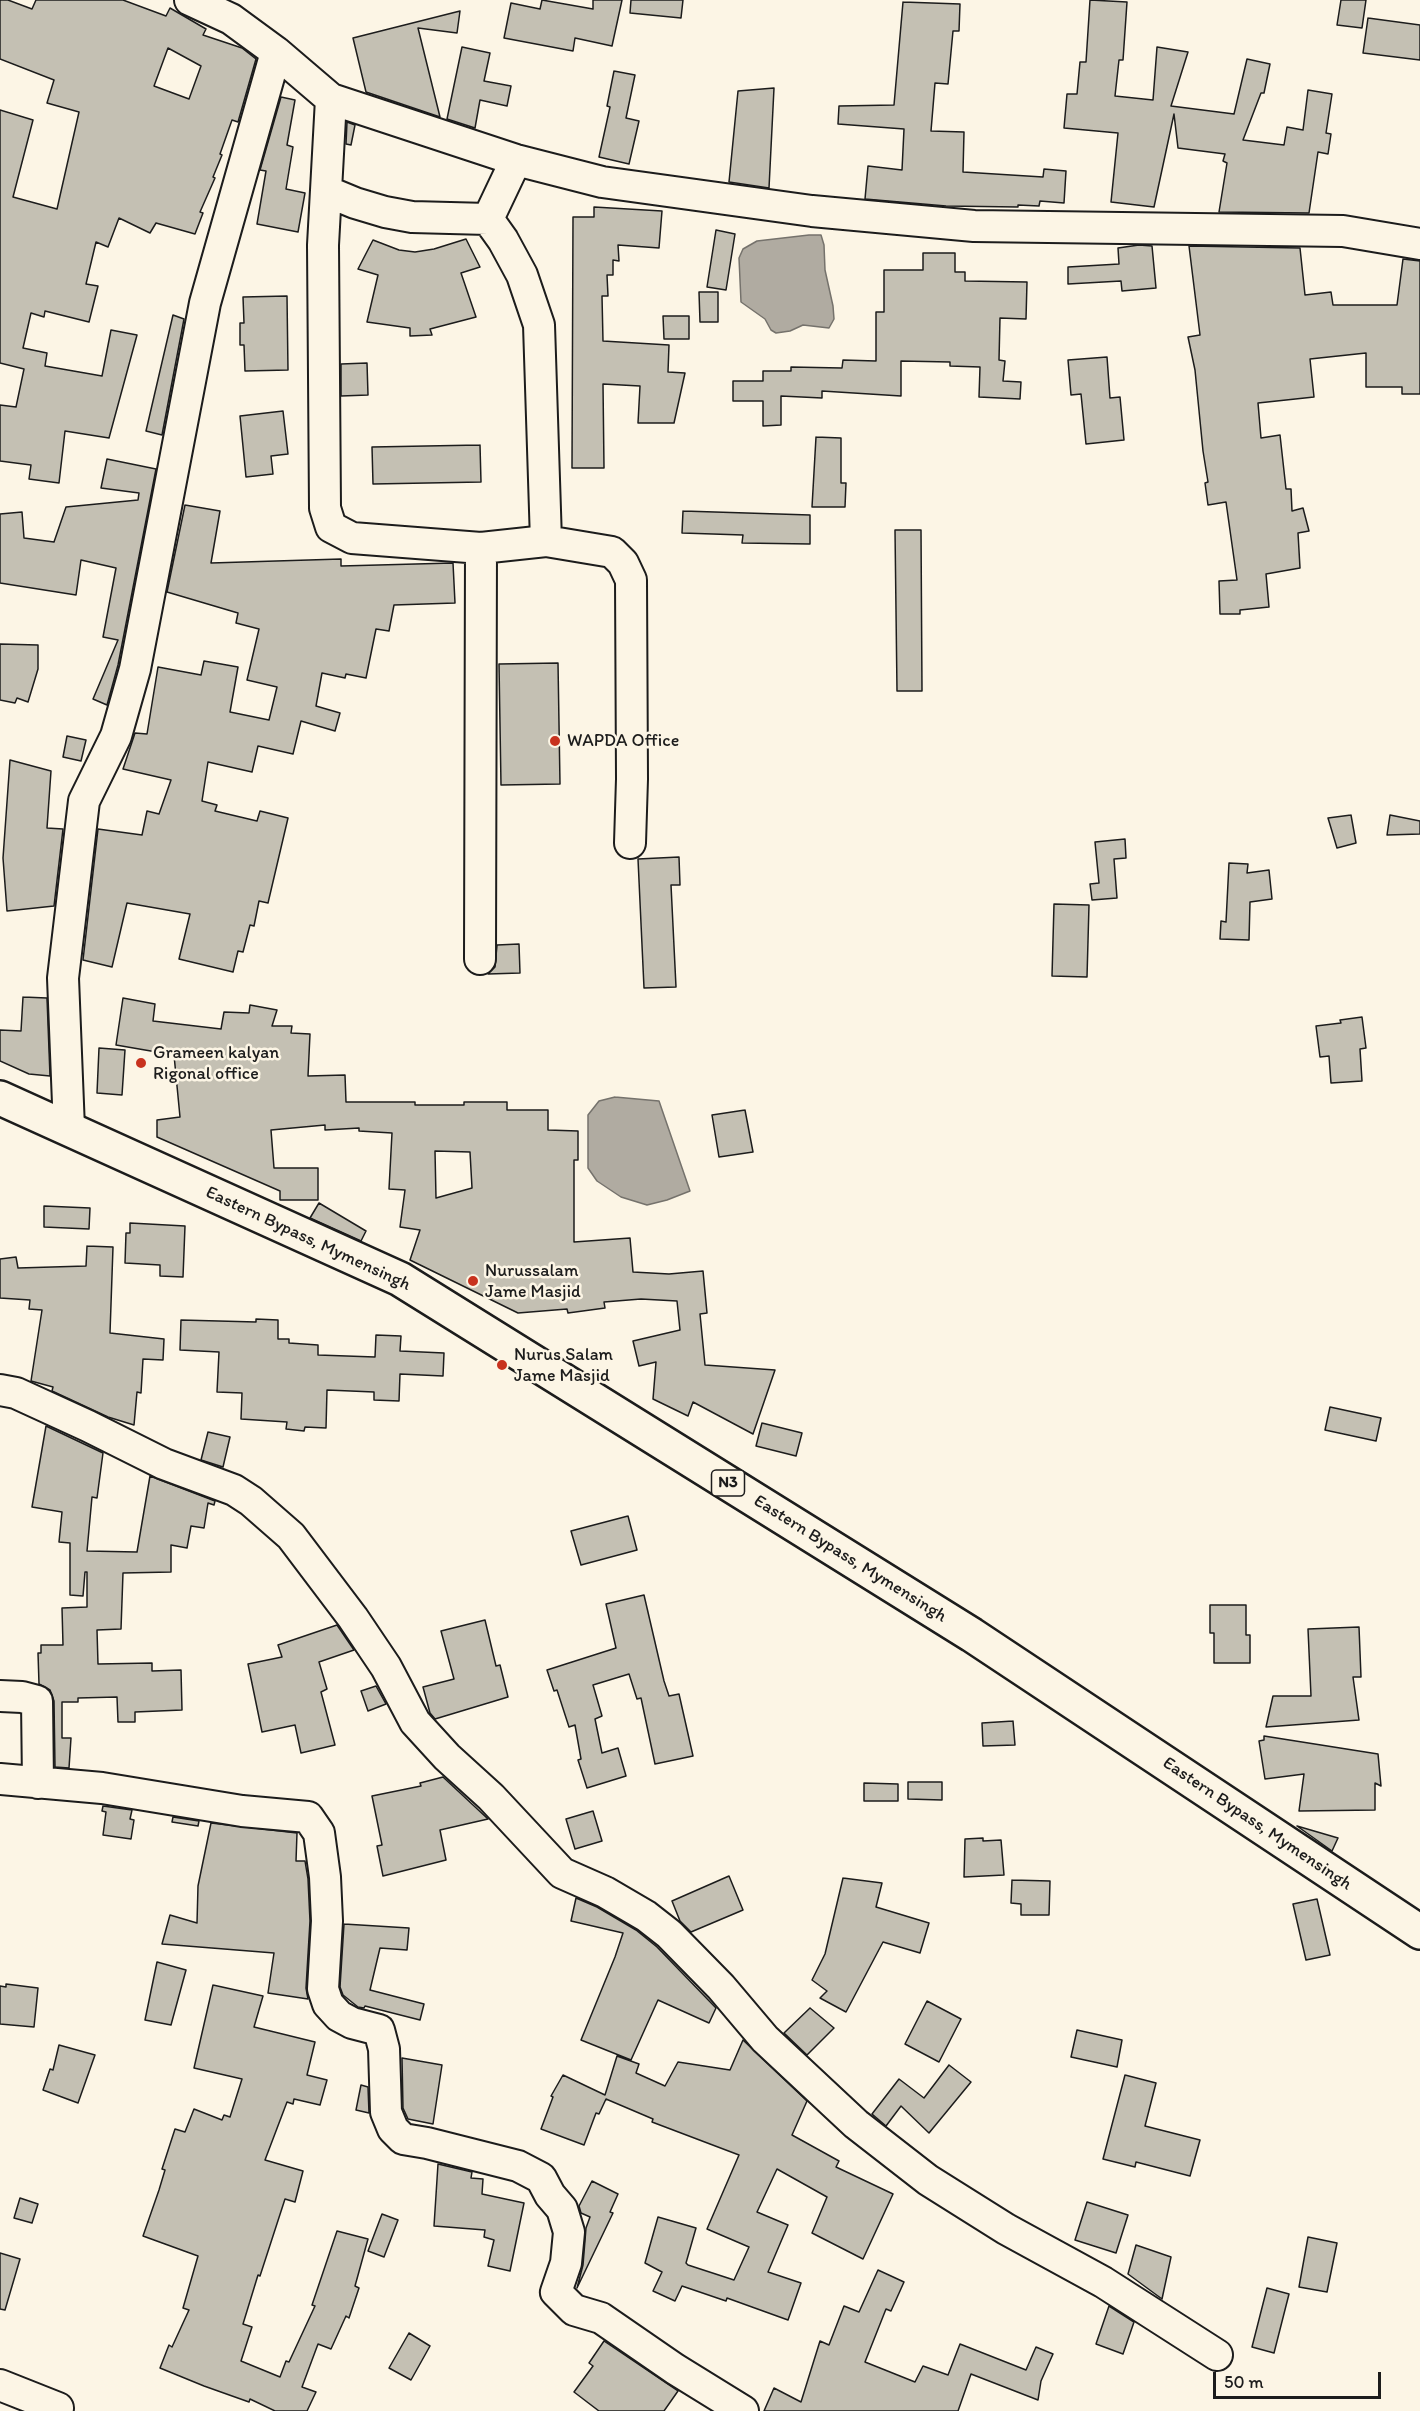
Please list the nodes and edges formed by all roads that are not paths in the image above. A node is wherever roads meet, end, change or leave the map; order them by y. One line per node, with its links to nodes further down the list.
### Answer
1 (190, 0): 2 (street)
2 (234, 10): 3 (street)
3 (276, 52): 4 (street); 14 (street)
4 (331, 99): 5 (street); 6 (street)
5 (516, 160): 7 (street); 8 (street)
6 (326, 192): 7 (street); 10 (street)
7 (488, 219): 9 (street)
8 (1420, 244)
9 (546, 541): 10 (street); 11 (street)
10 (481, 548): 12 (street)
11 (630, 843)
12 (480, 959)
13 (0, 1098): 14 (highway, Eastern Bypass, Mymensingh / N3)
14 (69, 1129): 19 (highway, Eastern Bypass, Mymensingh / N3)
15 (0, 1390): 20 (street)
16 (0, 1696): 18 (street)
17 (0, 1779): 18 (street)
18 (38, 1782): 23 (street)
19 (1420, 1932)
20 (1217, 2355)
21 (0, 2385): 22 (street)
22 (58, 2408)
23 (743, 2411)

